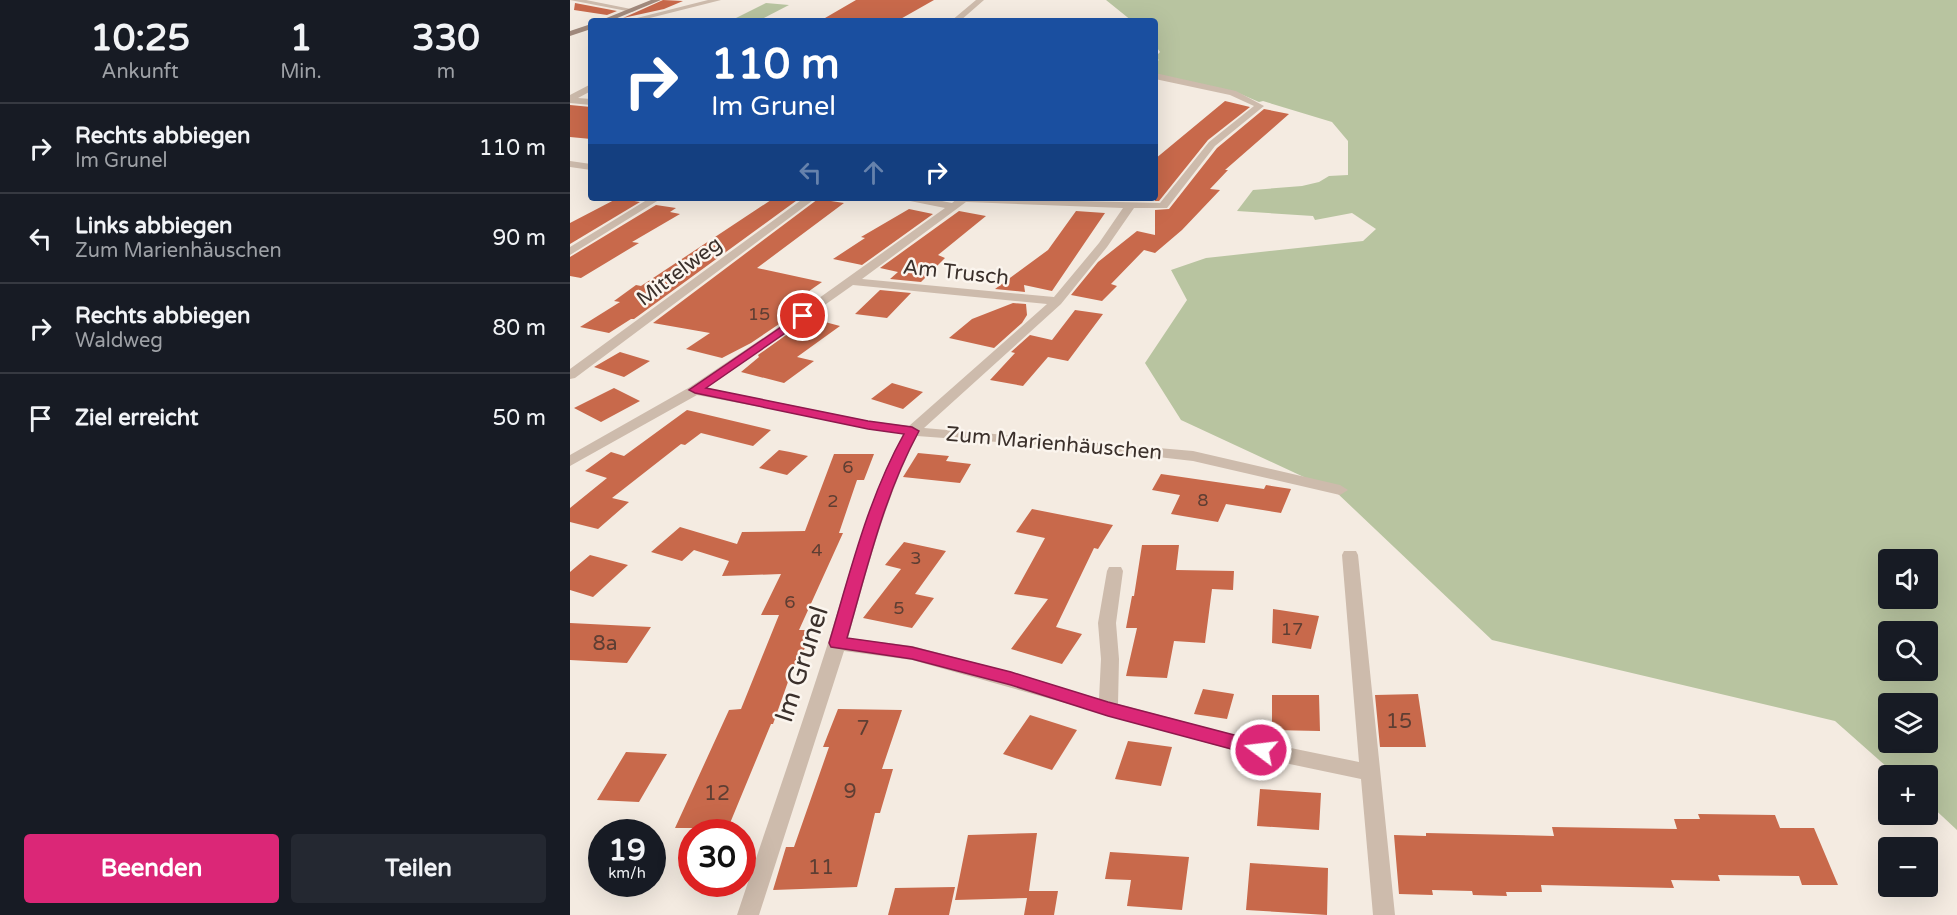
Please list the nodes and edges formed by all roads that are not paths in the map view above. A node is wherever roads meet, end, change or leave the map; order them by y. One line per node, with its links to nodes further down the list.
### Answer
1 (573, 0): 5 (street)
2 (657, 0): 5 (main road)
3 (717, 0): 7 (street)
4 (980, 0): 8 (street)
5 (632, 10): 6 (main road)
6 (612, 18)
7 (642, 18)
8 (959, 18)
9 (588, 27): 10 (main road)
10 (570, 34)
11 (1158, 77): 20 (street)
12 (588, 89): 13 (street)
13 (570, 99): 14 (street)
14 (588, 102)
15 (570, 164): 16 (street)
16 (588, 167)
17 (652, 201): 21 (street)
18 (807, 201): 24 (street, Mittelweg)
19 (960, 201): 20 (street); 22 (street)
20 (1131, 204): 23 (street, Im Grunel)
21 (570, 252)
22 (850, 280): 23 (street, Am Trusch); 25 (street)
23 (1058, 301): 26 (street, Im Grunel)
24 (570, 375)
25 (695, 390): 26 (street, Zum Marienhäuschen); 27 (street)
26 (912, 431): 28 (street, Zum Marienhäuschen); 31 (street, Im Grunel)
27 (570, 461)
28 (1340, 490)
29 (1350, 555): 33 (street)
30 (1115, 571): 32 (street)
31 (837, 643): 32 (street); 34 (street, Im Grunel)
32 (1108, 709): 33 (street)
33 (1371, 773): 35 (street)
34 (748, 915)
35 (1384, 915)

